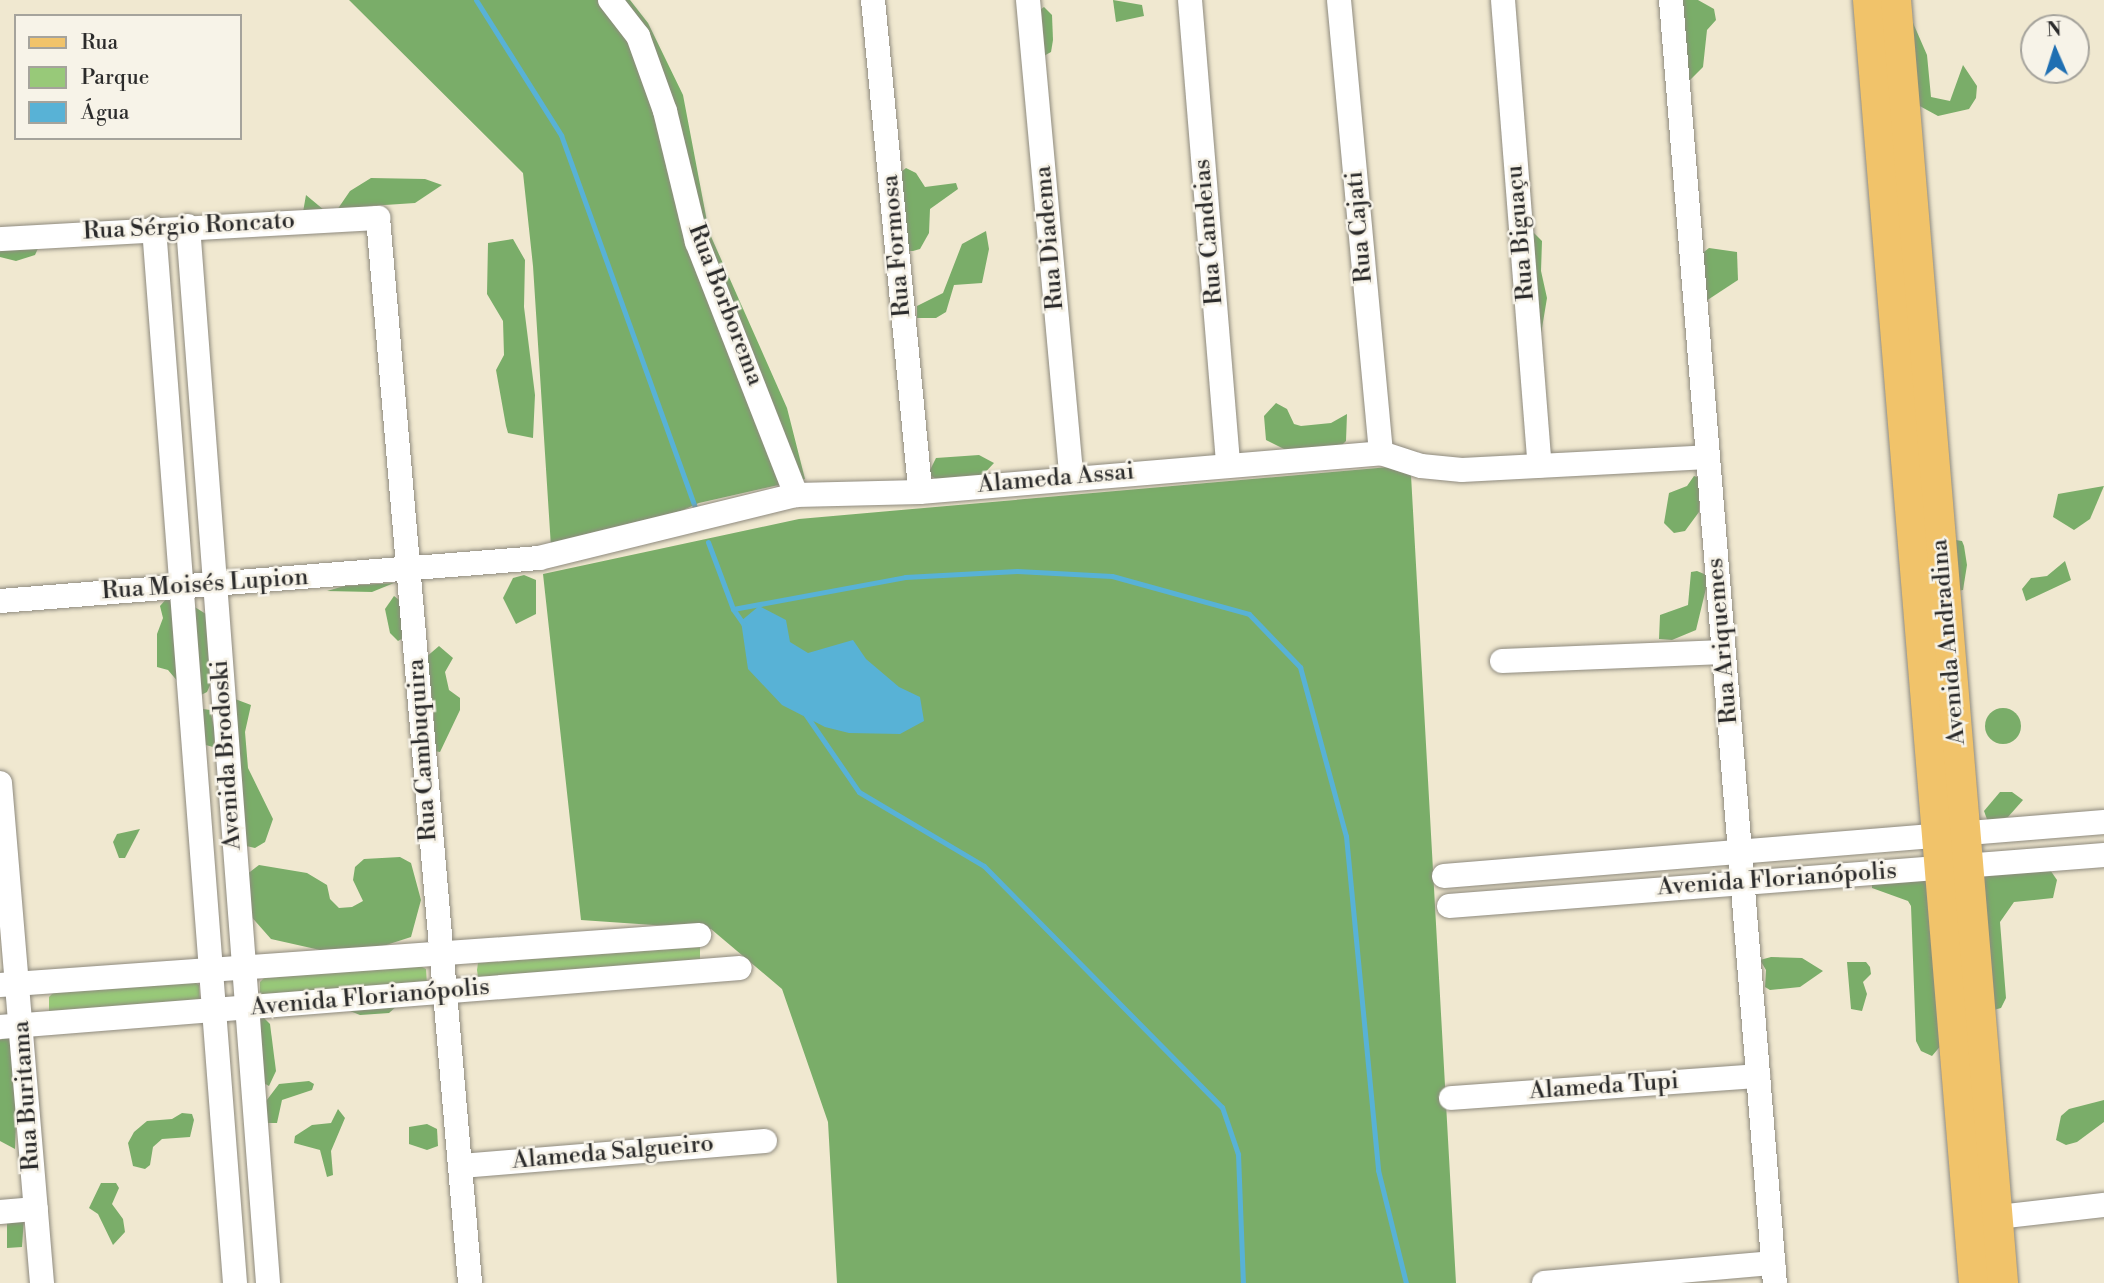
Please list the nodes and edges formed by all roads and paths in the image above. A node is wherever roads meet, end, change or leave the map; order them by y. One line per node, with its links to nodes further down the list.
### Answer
1 (610, 0): 21 (street, Rua Borborema)
2 (873, 0): 20 (street, Rua Formosa)
3 (1028, 0): 19 (street, Rua Diadema)
4 (1190, 0): 17 (street, Rua Candeias)
5 (1339, 0): 15 (street, Rua Cajati)
6 (1503, 0): 18 (street, Rua Biguaçu)
7 (1671, 0): 16 (street, Rua Ariquemes)
8 (1868, 0): 10 (main road, Avenida Andradina)
9 (1896, 0): 10 (main road, Avenida Andradina)
10 (1896, 167): 30 (main road, Avenida Andradina)
11 (378, 218): 12 (street, Rua Sérgio Roncato); 22 (street, Rua Cambuquira)
12 (188, 226): 13 (street, Rua Sérgio Roncato); 23 (street, Avenida Brodoski)
13 (154, 228): 14 (street, Rua Sérgio Roncato); 24 (street, Avenida Brodoski)
14 (0, 239)
15 (1381, 453): 17 (street, Alameda Assai); 18 (street, Alameda Assai)
16 (1708, 457): 18 (street, Alameda Assai); 26 (street, Rua Ariquemes)
17 (1228, 463): 19 (street, Alameda Assai)
18 (1540, 467)
19 (1071, 477): 20 (street, Alameda Assai)
20 (920, 492): 21 (street, Alameda Assai)
21 (796, 495): 22 (street, Alameda Assai)
22 (410, 569): 23 (street, Rua Moisés Lupion); 38 (street, Rua Cambuquira)
23 (214, 584): 24 (street, Rua Moisés Lupion); 39 (street, Avenida Brodoski)
24 (182, 587): 25 (street, Rua Moisés Lupion); 41 (street, Avenida Brodoski)
25 (0, 601)
26 (1724, 652): 27 (street); 31 (street, Rua Ariquemes)
27 (1502, 661)
28 (0, 783): 42 (street, Rua Buritama)
29 (2104, 822): 30 (street, Avenida Florianópolis)
30 (1953, 836): 31 (street, Avenida Florianópolis); 33 (main road, Avenida Andradina)
31 (1740, 855): 34 (street, Avenida Florianópolis); 35 (street, Rua Ariquemes)
32 (2104, 855): 33 (street, Avenida Florianópolis)
33 (1955, 868): 35 (street, Avenida Florianópolis); 54 (main road, Avenida Andradina); 61 (main road, Avenida Andradina)
34 (1444, 876)
35 (1742, 882): 36 (street, Avenida Florianópolis); 47 (street, Rua Ariquemes)
36 (1449, 905)
37 (699, 935): 38 (street, Avenida Florianópolis)
38 (439, 955): 39 (street, Avenida Florianópolis); 43 (street, Rua Cambuquira)
39 (244, 968): 41 (street, Avenida Florianópolis); 44 (street, Avenida Brodoski)
40 (740, 968): 43 (street, Avenida Florianópolis)
41 (211, 970): 42 (street, Avenida Florianópolis); 45 (street, Avenida Brodoski)
42 (10, 984): 46 (street, Rua Buritama)
43 (442, 992): 44 (street, Avenida Florianópolis); 50 (street, Rua Cambuquira)
44 (247, 1007): 45 (street, Avenida Florianópolis); 58 (street, Avenida Brodoski)
45 (214, 1010): 46 (street, Avenida Florianópolis); 57 (street, Avenida Brodoski)
46 (11, 1026): 52 (street, Rua Buritama)
47 (1758, 1076): 48 (street, Alameda Tupi); 55 (street, Rua Ariquemes)
48 (1451, 1098)
49 (765, 1141): 50 (street, Alameda Salgueiro)
50 (461, 1166): 59 (street, Rua Cambuquira)
51 (2104, 1205): 54 (street)
52 (36, 1209): 53 (street); 56 (street, Rua Buritama)
53 (0, 1212)
54 (1998, 1217): 62 (main road, Avenida Andradina)
55 (1774, 1273): 60 (street)
56 (42, 1283)
57 (235, 1283)
58 (268, 1283)
59 (470, 1283)
60 (1544, 1283)
61 (1974, 1283)
62 (2003, 1283)

